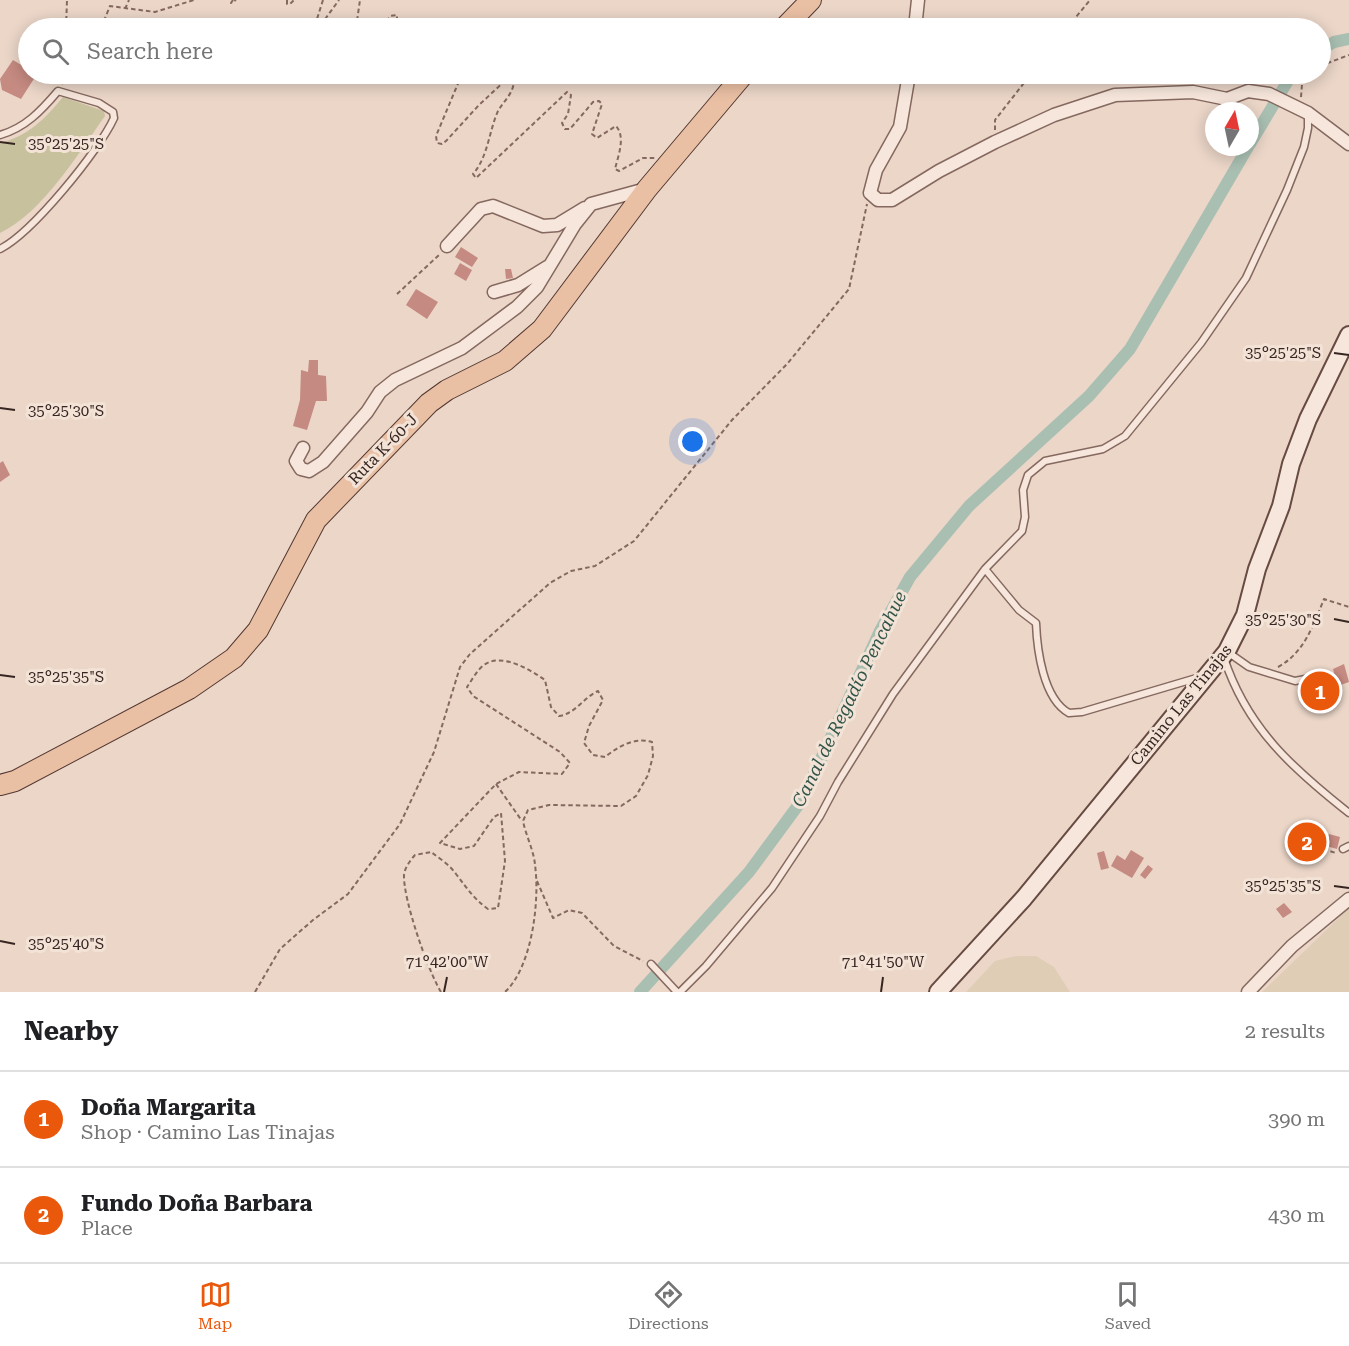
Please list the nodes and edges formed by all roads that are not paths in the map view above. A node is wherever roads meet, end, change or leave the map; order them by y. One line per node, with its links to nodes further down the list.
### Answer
1 (811, 0): 3 (main road)
2 (918, 0): 4 (street)
3 (794, 18)
4 (916, 18)
5 (735, 84): 10 (main road, Ruta K-60-J)
6 (907, 84): 7 (street)
7 (1308, 113): 9 (street); 18 (lane)
8 (0, 135): 13 (lane)
9 (1349, 144)
10 (647, 189): 11 (street); 22 (main road, Ruta K-60-J)
11 (591, 204): 12 (street); 14 (street)
12 (447, 246)
13 (0, 249)
14 (551, 265): 15 (street); 17 (street)
15 (494, 292)
16 (1349, 334): 19 (street, Camino Las Tinajas)
17 (303, 448)
18 (985, 568): 21 (lane); 26 (lane)
19 (1225, 654): 20 (lane); 21 (street, Camino Las Tinajas); 23 (lane)
20 (1326, 675)
21 (1205, 676): 27 (street, Camino Las Tinajas)
22 (0, 785)
23 (1349, 813)
24 (1349, 899): 28 (street)
25 (651, 964): 26 (lane)
26 (678, 992)
27 (938, 992)
28 (1248, 992)

